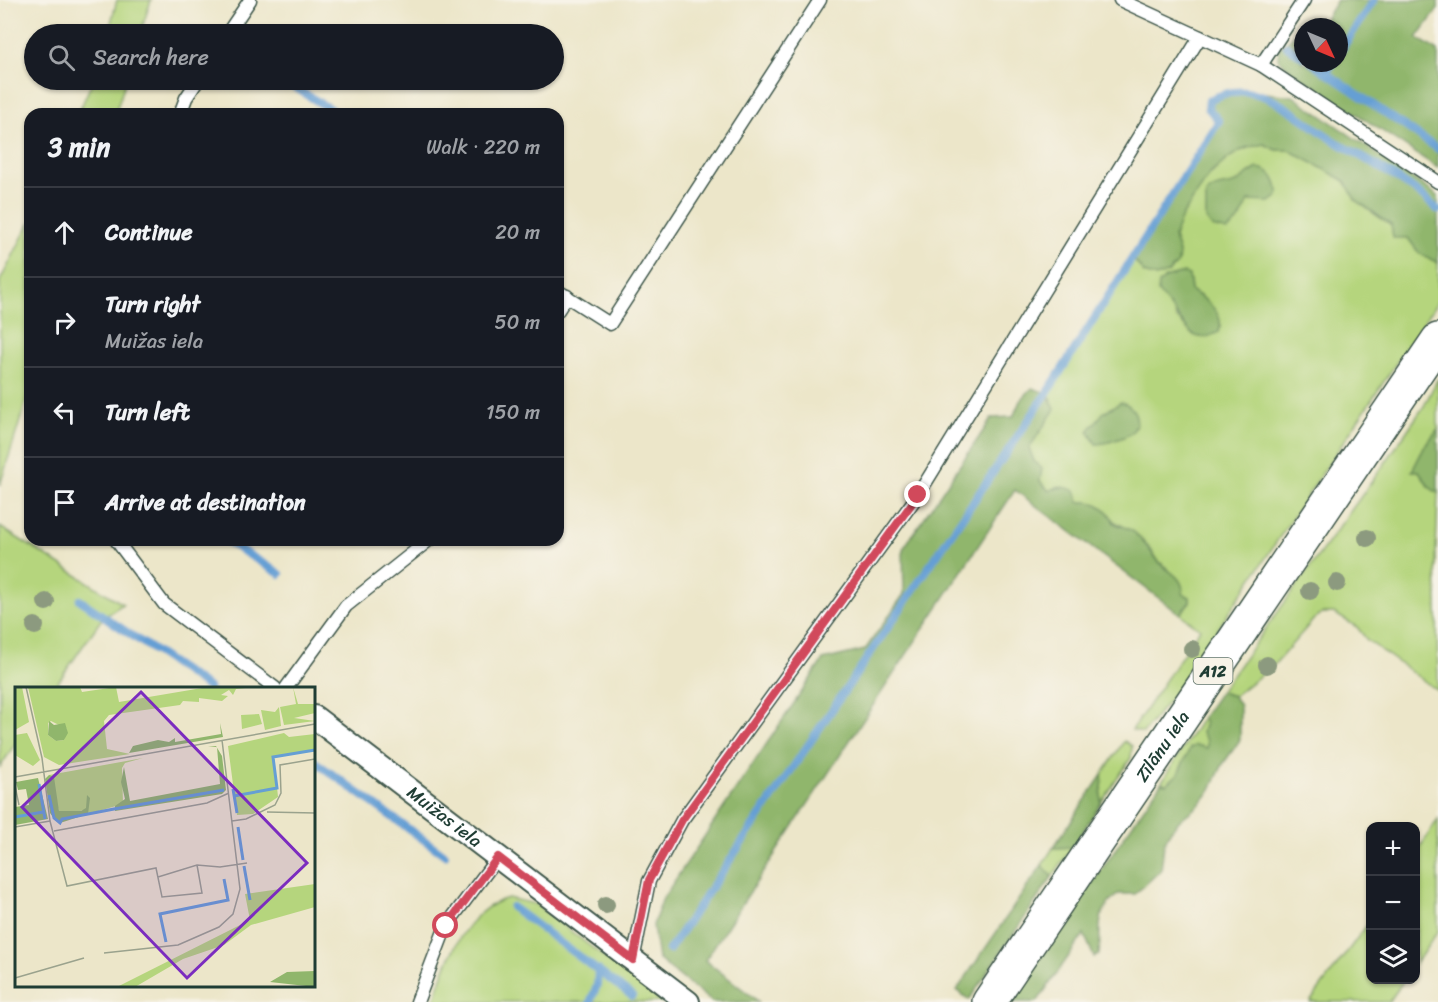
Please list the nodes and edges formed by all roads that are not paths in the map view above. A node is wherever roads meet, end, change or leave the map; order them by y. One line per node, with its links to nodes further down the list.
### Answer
1 (250, 0): 5 (lane)
2 (820, 0): 11 (lane)
3 (1120, 0): 6 (lane)
4 (1304, 0): 7 (lane)
5 (234, 24)
6 (1200, 37): 7 (lane); 19 (lane)
7 (1261, 65): 10 (lane)
8 (191, 90): 9 (lane)
9 (182, 108)
10 (1438, 182)
11 (564, 294)
12 (1438, 340): 22 (highway, Zīlānu iela / A12)
13 (120, 546): 15 (lane)
14 (421, 546): 16 (lane)
15 (275, 687)
16 (287, 687)
17 (315, 718): 18 (street, Muižas iela)
18 (498, 857): 19 (street, Muižas iela); 20 (lane)
19 (633, 960): 21 (street, Muižas iela)
20 (417, 1002)
21 (688, 1002)
22 (989, 1002)

